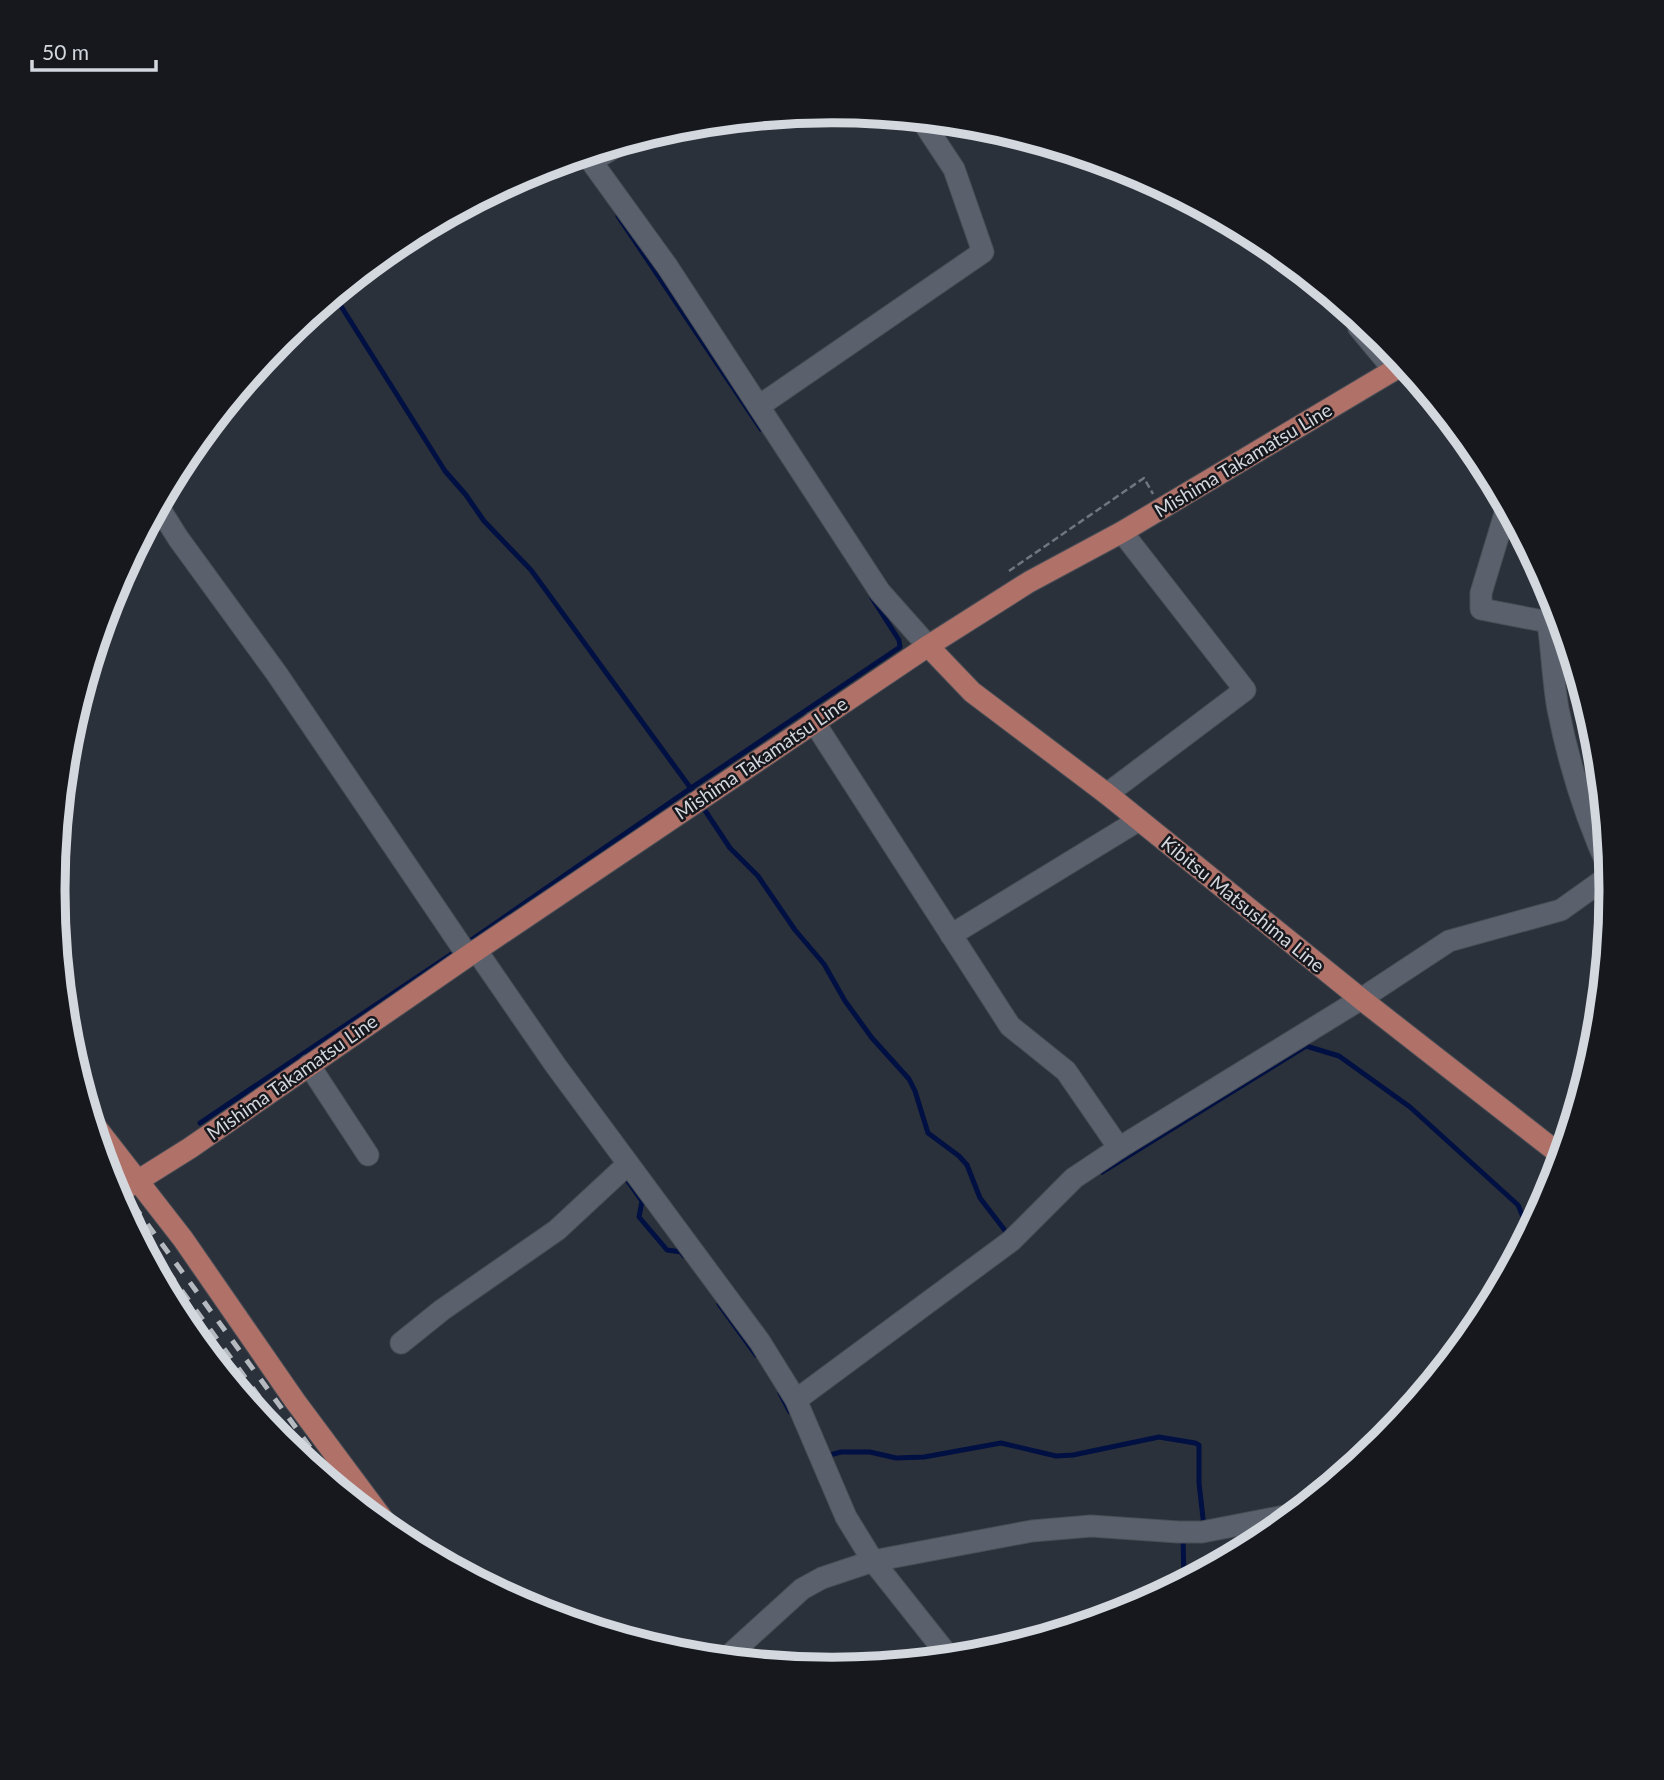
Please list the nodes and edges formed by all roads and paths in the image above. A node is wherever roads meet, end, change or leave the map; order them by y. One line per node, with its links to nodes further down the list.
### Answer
1 (927, 129): 4 (street)
2 (591, 161): 4 (street)
3 (1395, 369): 8 (main road, Mishima Takamatsu Line)
4 (759, 406): 10 (street)
5 (1157, 499): 9 (path)
6 (164, 514): 17 (street)
7 (1503, 520): 14 (street)
8 (1122, 533): 10 (main road, Mishima Takamatsu Line); 12 (street)
9 (1003, 575)
10 (928, 646): 11 (main road, Mishima Takamatsu Line); 12 (main road, Kibitsu Matsushima Line)
11 (814, 722): 16 (street); 17 (main road, Mishima Takamatsu Line)
12 (1107, 794): 13 (main road, Kibitsu Matsushima Line)
13 (1139, 820): 16 (street); 18 (main road, Kibitsu Matsushima Line)
14 (1598, 845)
15 (1599, 881): 18 (street)
16 (951, 935): 21 (street)
17 (466, 949): 19 (main road, Mishima Takamatsu Line); 24 (street)
18 (1361, 999): 21 (street); 22 (main road, Kibitsu Matsushima Line)
19 (309, 1065): 23 (street); 25 (main road, Mishima Takamatsu Line)
20 (107, 1141): 25 (main road)
21 (1119, 1148): 28 (street)
22 (1554, 1150)
23 (368, 1155)
24 (623, 1168): 27 (street); 28 (street)
25 (137, 1181): 26 (main road, Mishima Takamatsu Line); 29 (main road)
26 (125, 1189)
27 (401, 1343)
28 (796, 1400): 31 (street)
29 (371, 1503)
30 (1272, 1518): 31 (street)
31 (873, 1561): 32 (street); 33 (street)
32 (943, 1649)
33 (734, 1651)

